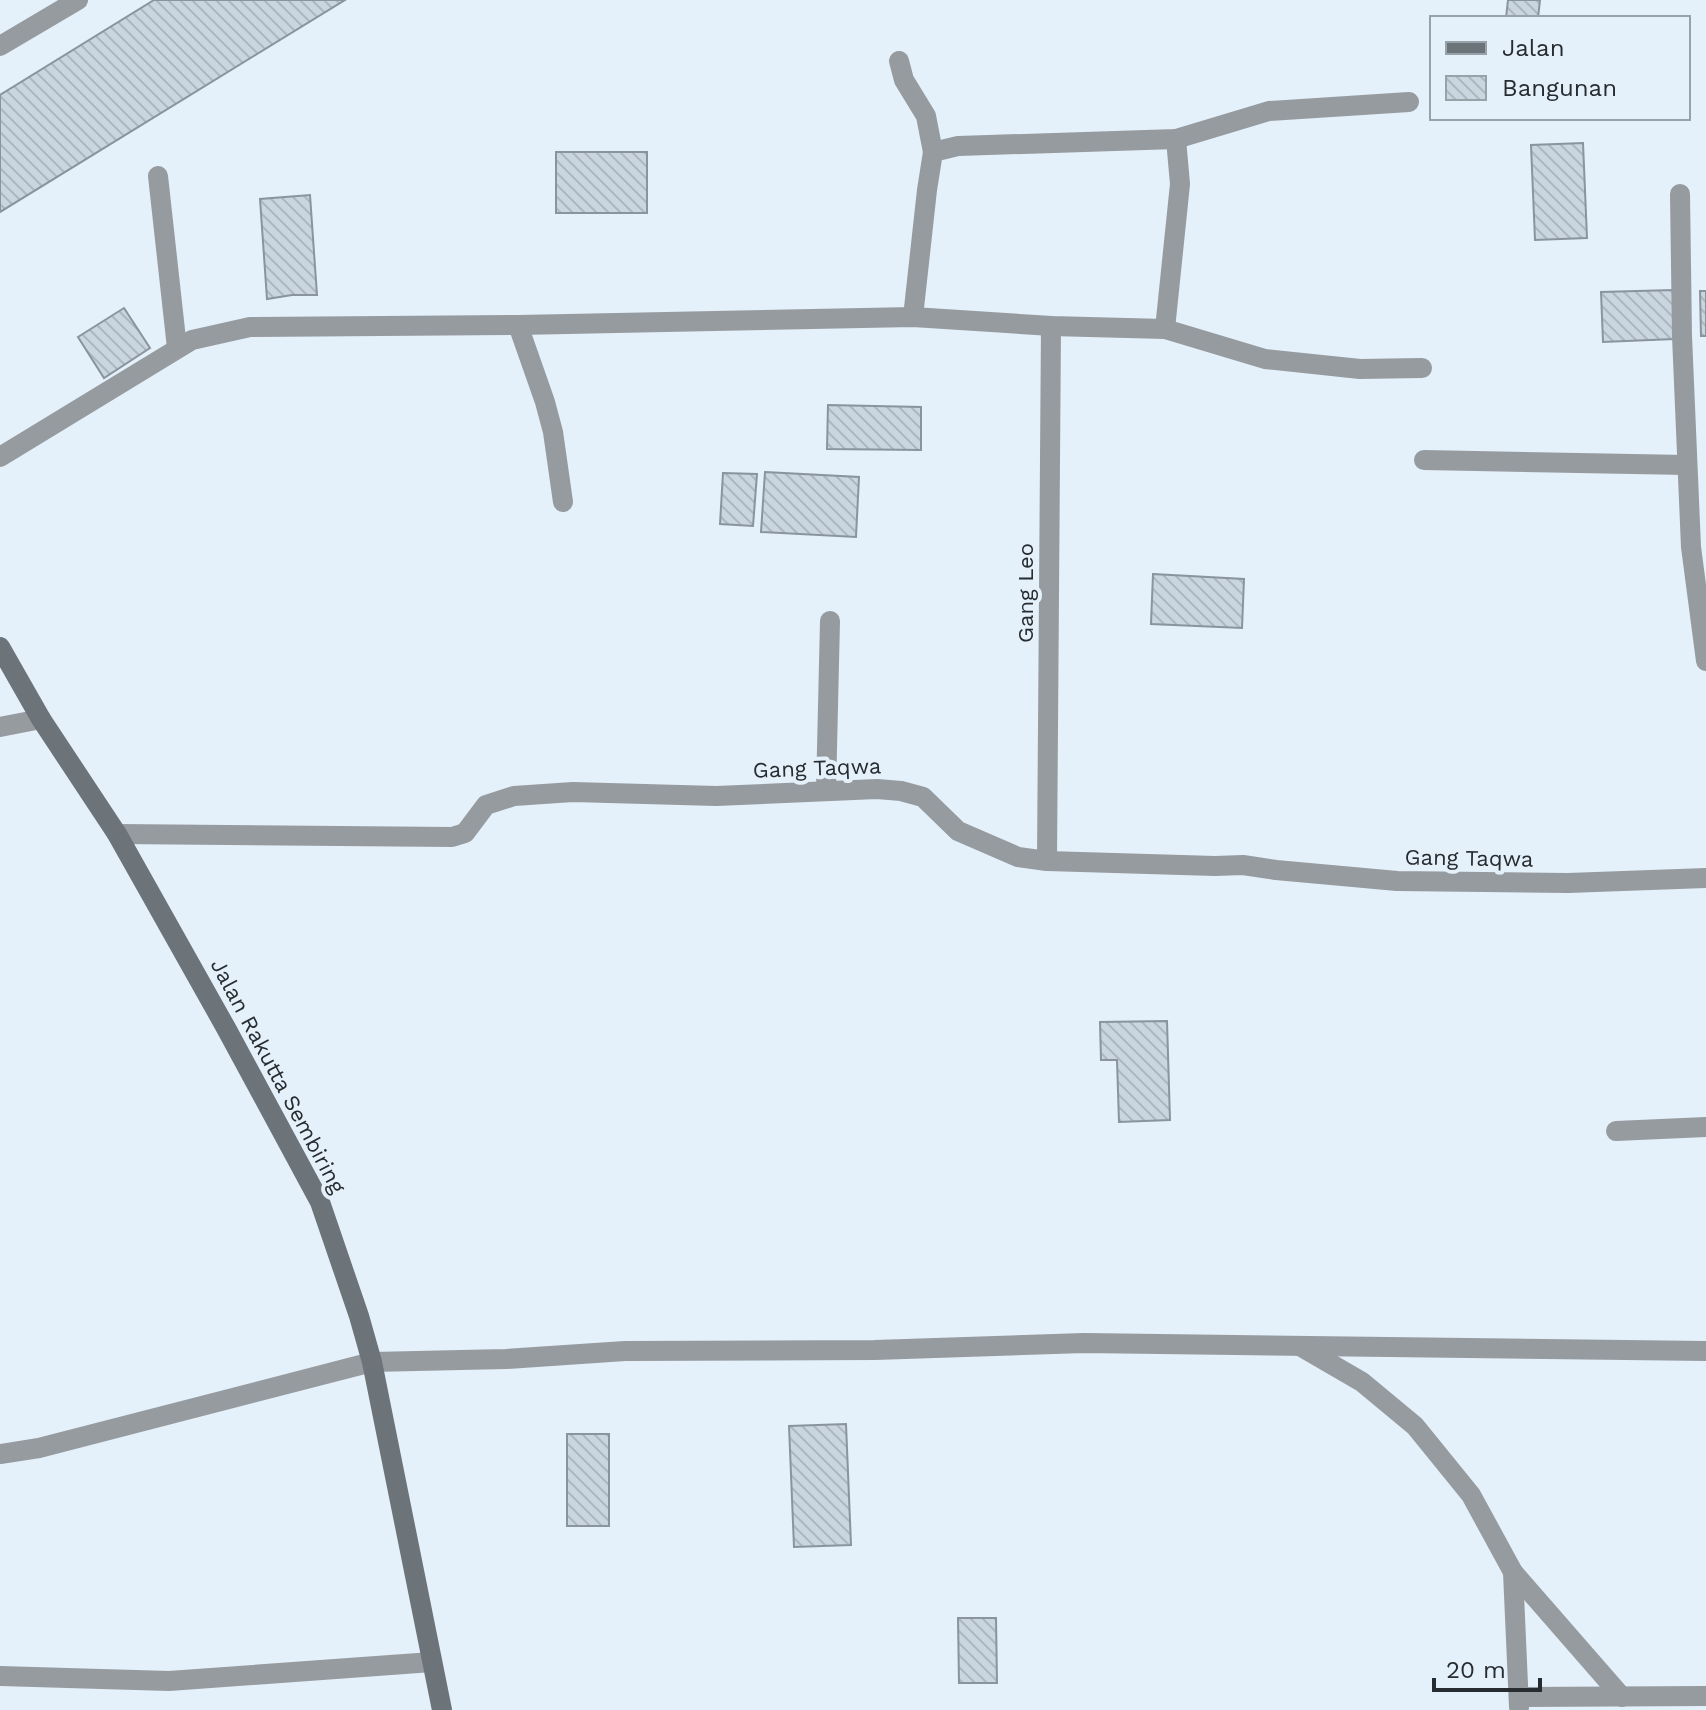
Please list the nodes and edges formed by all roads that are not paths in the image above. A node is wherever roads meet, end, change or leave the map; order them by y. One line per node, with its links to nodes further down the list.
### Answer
1 (78, 0): 2 (street)
2 (0, 46)
3 (899, 61): 6 (street)
4 (1409, 102): 5 (street)
5 (1176, 139): 6 (street); 12 (street)
6 (933, 152): 9 (street)
7 (158, 176): 13 (street)
8 (1680, 194): 17 (street)
9 (913, 317): 10 (street); 11 (street)
10 (518, 325): 13 (street); 18 (street)
11 (1051, 326): 12 (street); 26 (street, Gang Leo)
12 (1165, 329): 14 (street)
13 (177, 348): 15 (street)
14 (1422, 368)
15 (0, 457)
16 (1424, 460): 17 (street)
17 (1687, 465): 21 (street)
18 (563, 502)
19 (830, 621): 24 (street)
20 (0, 647): 22 (main road, Jalan Rakutta Sembiring)
21 (1706, 661)
22 (41, 719): 23 (street); 25 (main road, Jalan Rakutta Sembiring)
23 (0, 727)
24 (826, 791): 25 (street, Gang Taqwa); 26 (street, Gang Taqwa)
25 (117, 834): 32 (main road, Jalan Rakutta Sembiring)
26 (1047, 861): 27 (street, Gang Taqwa)
27 (1706, 878)
28 (1706, 1127): 29 (street)
29 (1616, 1131)
30 (1300, 1346): 31 (street); 32 (street); 34 (street)
31 (1706, 1351)
32 (372, 1362): 33 (street); 35 (main road, Jalan Rakutta Sembiring)
33 (0, 1454)
34 (1513, 1572): 38 (street); 39 (street)
35 (432, 1662): 36 (street); 40 (main road, Jalan Rakutta Sembiring)
36 (0, 1676)
37 (1706, 1696): 38 (street)
38 (1622, 1697): 39 (street)
39 (1519, 1704)
40 (442, 1710)

